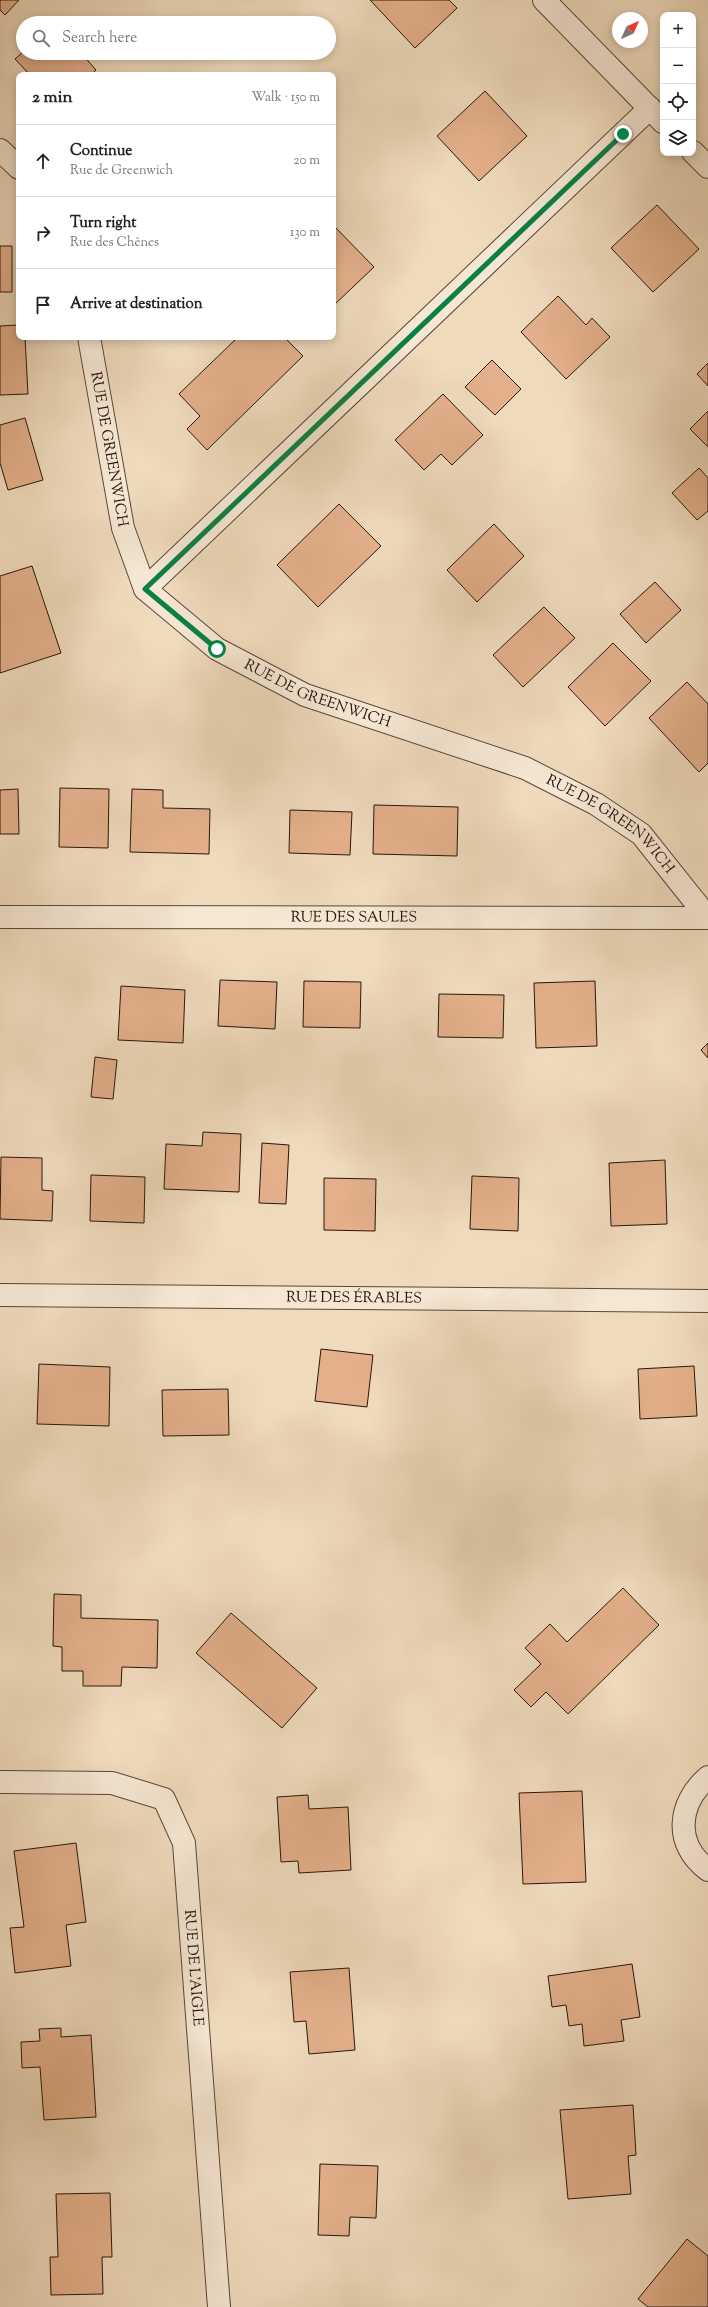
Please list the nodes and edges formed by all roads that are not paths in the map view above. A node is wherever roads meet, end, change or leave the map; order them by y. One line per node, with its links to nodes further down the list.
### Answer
1 (544, 0): 2 (street)
2 (656, 115): 8 (street)
3 (0, 150): 5 (street)
4 (696, 155): 6 (street)
5 (16, 165)
6 (708, 167)
7 (90, 340): 8 (street, RUE DE GREENWICH)
8 (145, 589): 10 (street, RUE DE GREENWICH)
9 (0, 917): 10 (street, RUE DES SAULES)
10 (708, 918)
11 (0, 1296): 12 (street, RUE DES ÉRABLES)
12 (708, 1301)
13 (708, 1777): 15 (street)
14 (0, 1782): 16 (street, RUE DE L'AIGLE)
15 (708, 1870)
16 (219, 2307)

